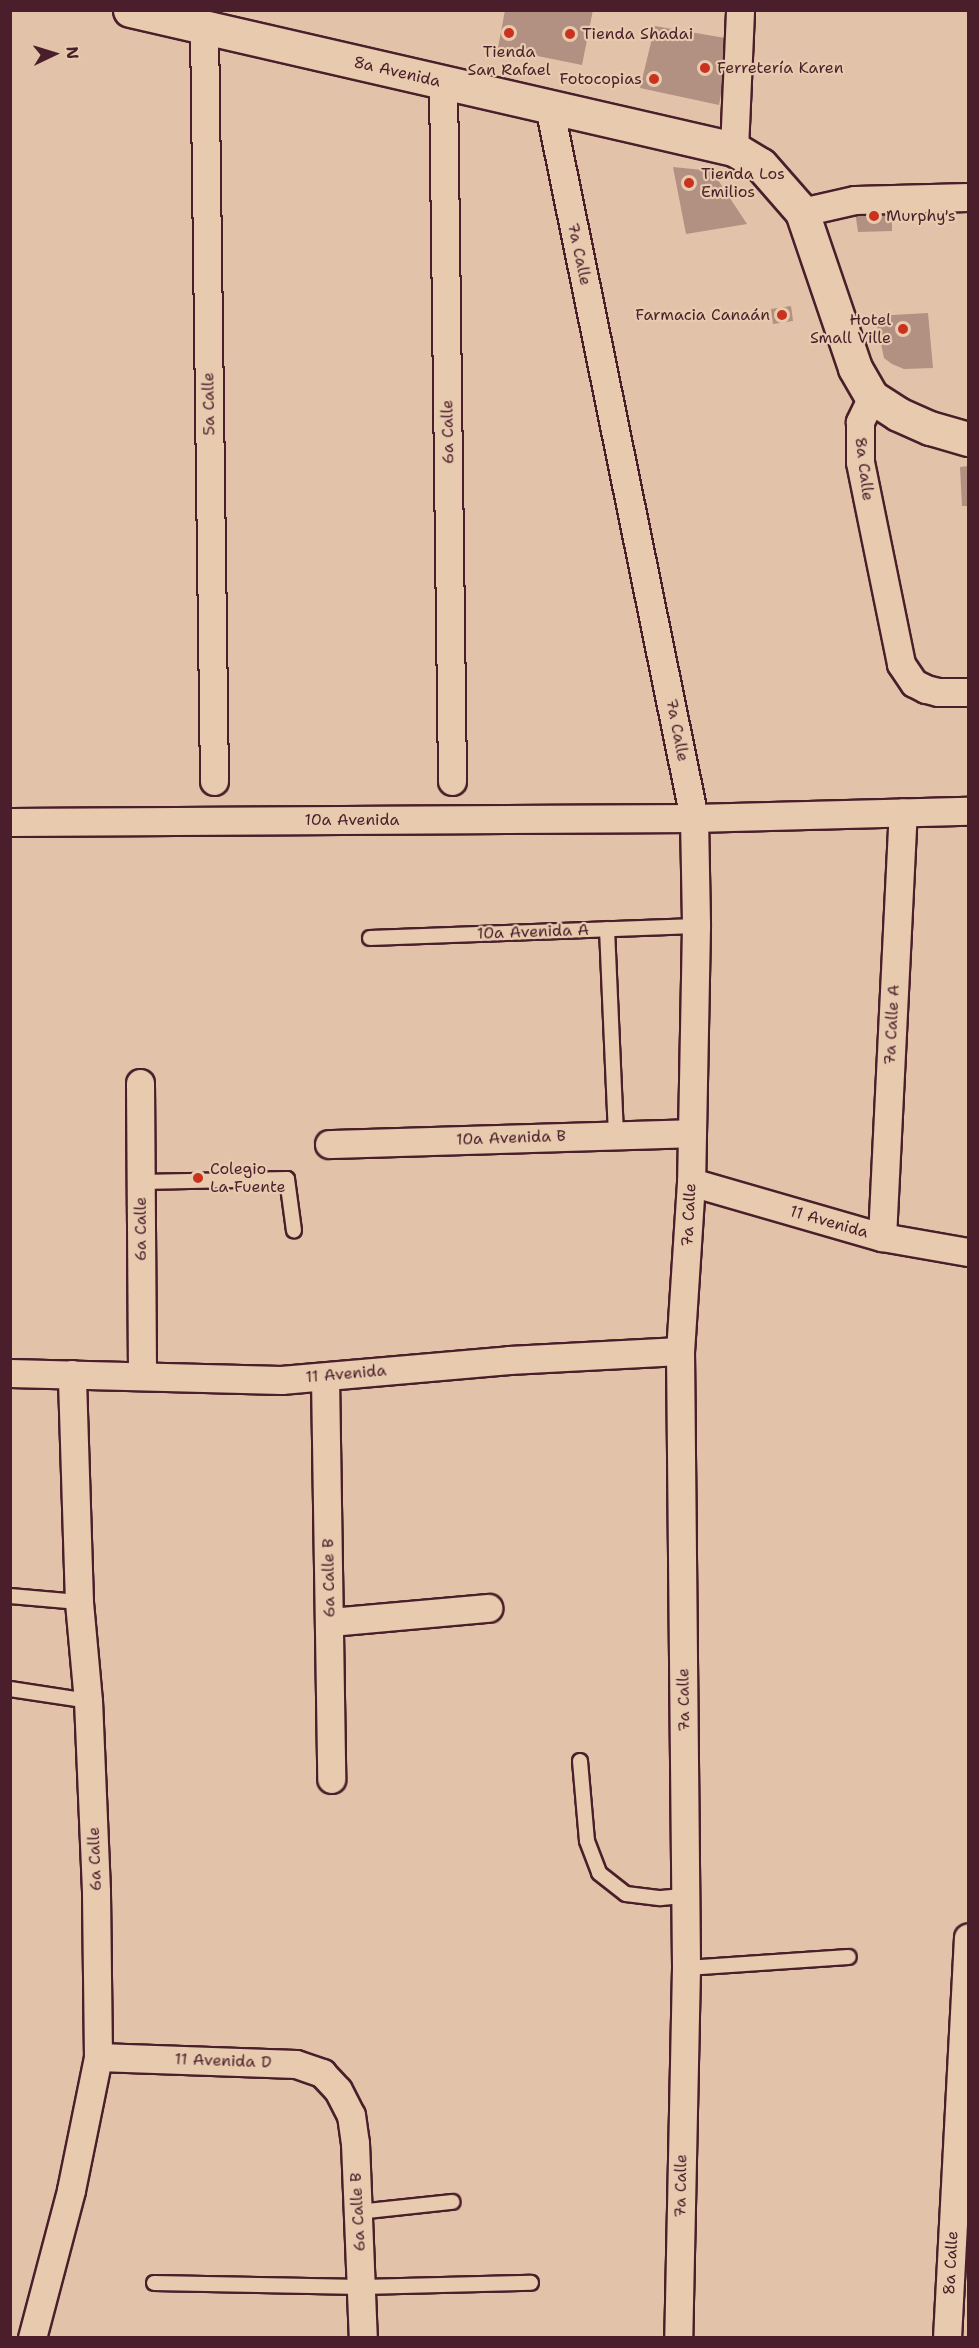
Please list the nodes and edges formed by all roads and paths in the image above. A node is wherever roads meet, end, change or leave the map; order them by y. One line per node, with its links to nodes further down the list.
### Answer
1 (130, 10): 3 (street, 8a Avenida)
2 (740, 10): 6 (street)
3 (204, 27): 4 (street, 8a Avenida); 12 (street, 5a Calle)
4 (443, 82): 5 (street, 8a Avenida); 13 (street, 6a Calle)
5 (549, 106): 6 (street, 8a Avenida); 16 (street, 7a Calle)
6 (734, 149): 8 (street)
7 (969, 197): 8 (street)
8 (802, 212): 9 (street)
9 (872, 397): 10 (street); 11 (street, 8a Calle)
10 (969, 439)
11 (969, 692)
12 (214, 781)
13 (452, 781)
14 (969, 811): 15 (street)
15 (903, 813): 16 (street); 28 (street, 7a Calle A)
16 (694, 818): 17 (street, 10a Avenida); 18 (street, 7a Calle)
17 (10, 822)
18 (696, 926): 19 (lane, 10a Avenida A); 22 (street, 7a Calle)
19 (607, 929): 20 (lane, 10a Avenida A); 23 (lane)
20 (370, 938)
21 (140, 1083): 25 (street, 6a Calle)
22 (692, 1133): 23 (street, 10a Avenida B); 26 (street, 7a Calle)
23 (616, 1135): 24 (street, 10a Avenida B)
24 (329, 1144)
25 (141, 1182): 27 (lane); 33 (street, 6a Calle)
26 (691, 1182): 28 (street, 11 Avenida); 30 (street, 7a Calle)
27 (294, 1231)
28 (882, 1237): 29 (street, 11 Avenida)
29 (969, 1252)
30 (681, 1351): 34 (street, 11 Avenida); 43 (street, 7a Calle)
31 (10, 1372): 32 (street, 11 Avenida)
32 (72, 1374): 33 (street, 11 Avenida); 36 (street, 6a Calle)
33 (141, 1376): 34 (street, 11 Avenida)
34 (325, 1377): 38 (street, 6a Calle B)
35 (10, 1596): 36 (lane)
36 (79, 1602): 40 (street, 6a Calle)
37 (488, 1608): 38 (street)
38 (330, 1622): 42 (street, 6a Calle B)
39 (10, 1689): 40 (lane)
40 (88, 1701): 47 (street, 6a Calle)
41 (580, 1761): 43 (lane)
42 (331, 1779)
43 (686, 1896): 46 (street, 7a Calle)
44 (969, 1938): 57 (street, 8a Calle)
45 (849, 1956): 46 (lane)
46 (686, 1968): 56 (street, 7a Calle)
47 (98, 2057): 48 (street, 11 Avenida D); 54 (street, 6a Calle)
48 (338, 2090): 50 (street, 6a Calle B)
49 (452, 2202): 50 (lane)
50 (358, 2212): 53 (street, 6a Calle B)
51 (154, 2283): 53 (lane)
52 (531, 2283): 53 (lane)
53 (362, 2287): 55 (street, 6a Calle B)
54 (32, 2337)
55 (363, 2337)
56 (678, 2337)
57 (947, 2337)

